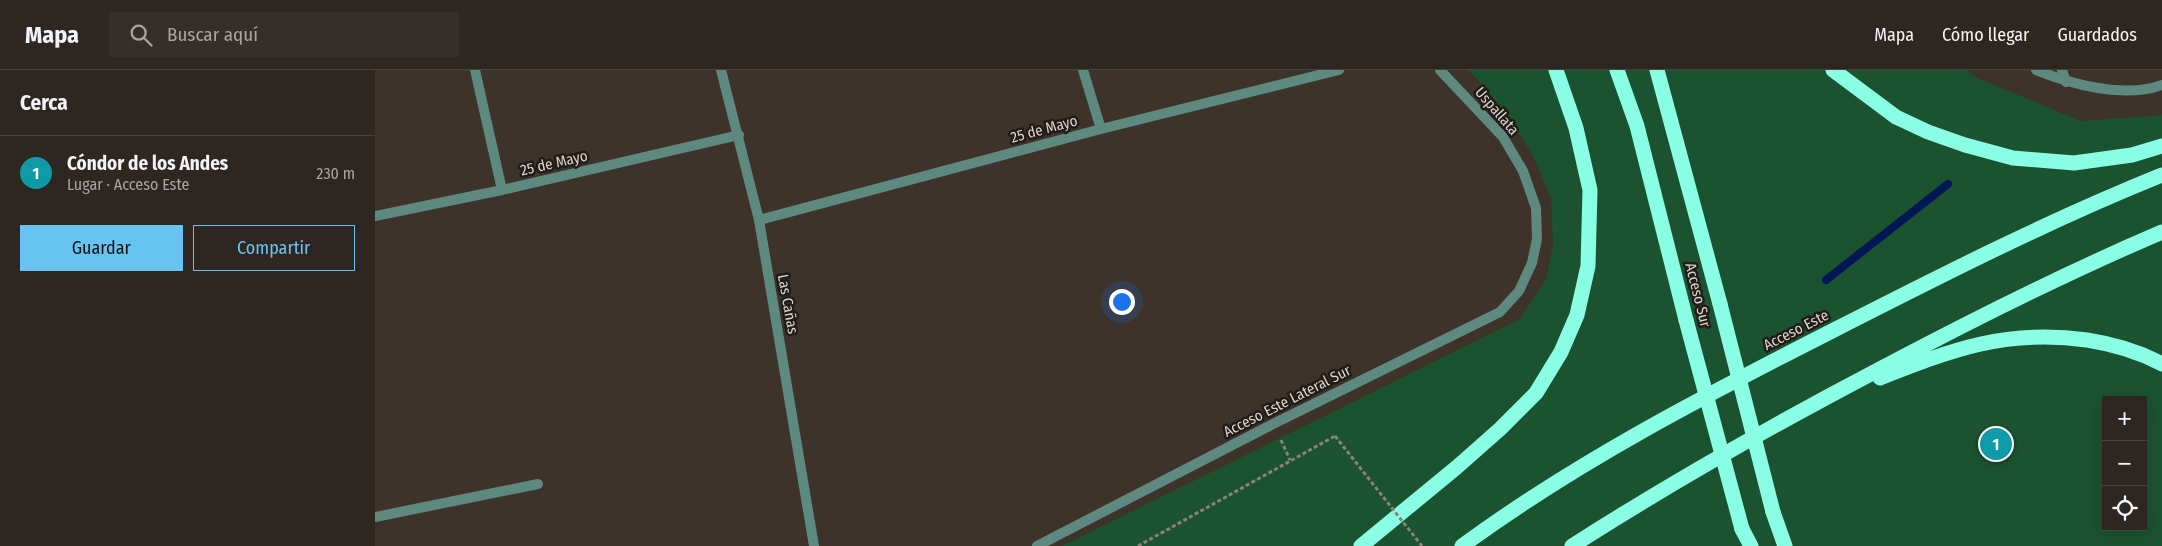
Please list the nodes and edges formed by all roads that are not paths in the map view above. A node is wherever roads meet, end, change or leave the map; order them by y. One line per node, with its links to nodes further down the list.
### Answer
1 (475, 70): 18 (street)
2 (721, 70): 15 (street, Las Cañas)
3 (1083, 70): 14 (street)
4 (1339, 70): 14 (street, 25 de Mayo)
5 (1440, 70): 22 (street, Uspallata)
6 (1556, 70): 30 (highway)
7 (1617, 70): 27 (highway, Acceso Sur, bridge)
8 (1657, 70): 35 (highway, Acceso Sur, bridge)
9 (1833, 70): 16 (highway)
10 (2036, 70): 12 (street)
11 (2062, 70): 12 (street)
12 (2066, 82): 13 (street)
13 (2162, 85)
14 (1101, 129): 20 (street, 25 de Mayo)
15 (739, 135): 18 (street, 25 de Mayo); 20 (street, Las Cañas)
16 (2162, 146)
17 (2162, 175): 31 (highway, Acceso Este)
18 (502, 190): 19 (street, 25 de Mayo)
19 (375, 216)
20 (759, 220): 28 (street, Las Cañas)
21 (2162, 232): 24 (highway)
22 (1532, 264): 29 (street, Acceso Este Lateral Sur)
23 (2162, 364): 24 (highway)
24 (1809, 406): 32 (highway)
25 (538, 484): 26 (street)
26 (375, 517)
27 (1742, 529): 33 (highway); 34 (highway)
28 (814, 546)
29 (1037, 546)
30 (1361, 546)
31 (1462, 546)
32 (1572, 546)
33 (1745, 546)
34 (1751, 546)
35 (1785, 546)

